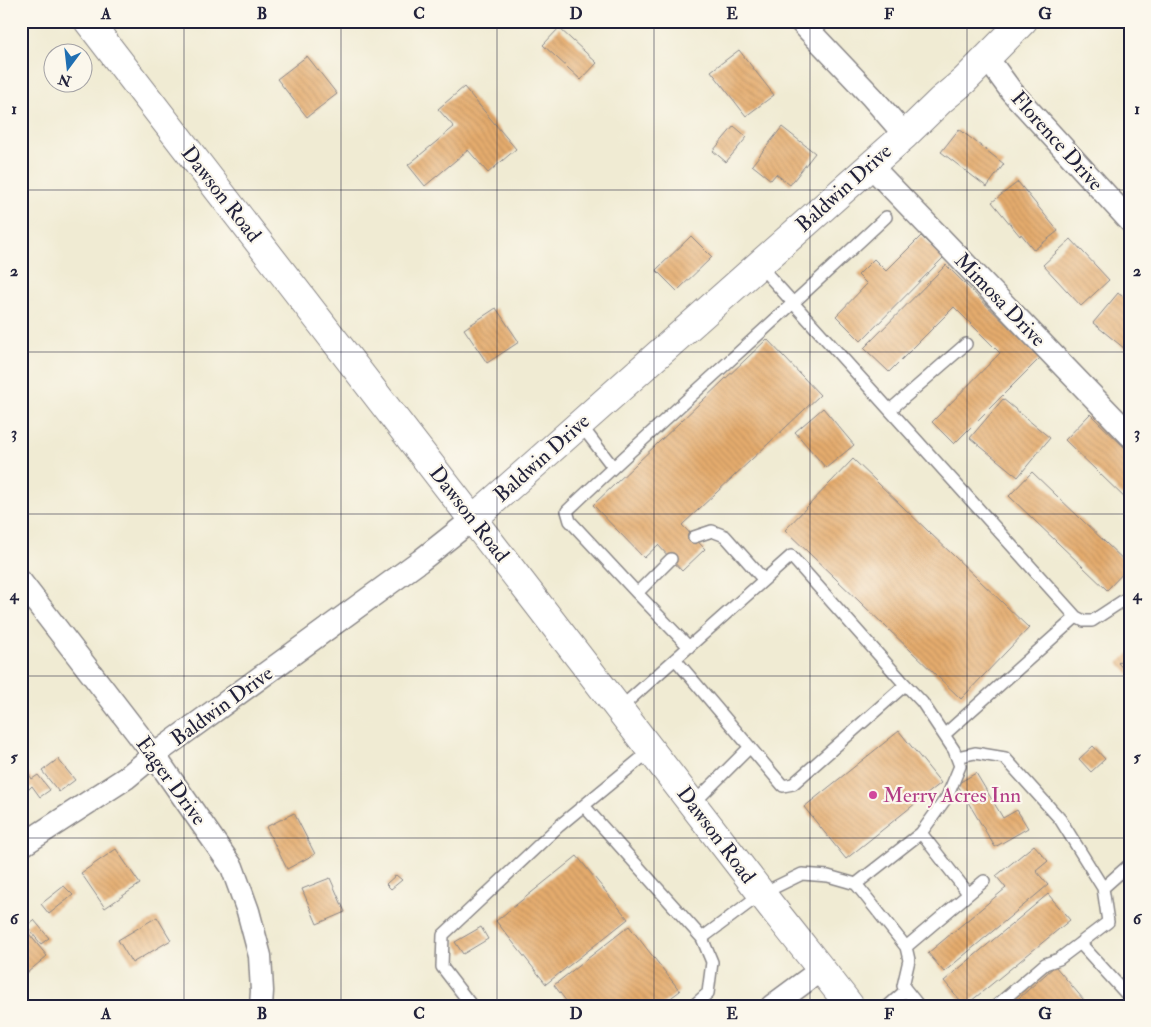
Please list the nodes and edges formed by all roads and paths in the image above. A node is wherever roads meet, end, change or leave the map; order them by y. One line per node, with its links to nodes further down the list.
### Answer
1 (88, 21): 16 (main road, Dawson Road)
2 (800, 21): 5 (street)
3 (1023, 21): 4 (main road, Baldwin Drive)
4 (987, 58): 5 (main road, Baldwin Drive); 8 (street, Florence Drive)
5 (905, 134): 6 (main road, Baldwin Drive)
6 (870, 165): 9 (main road, Baldwin Drive); 14 (street, Mimosa Drive)
7 (886, 217): 10 (lane)
8 (1130, 221)
9 (758, 264): 10 (lane); 13 (main road, Baldwin Drive)
10 (794, 304): 12 (lane); 15 (lane)
11 (966, 344): 12 (lane)
12 (890, 410): 23 (lane)
13 (580, 424): 15 (lane); 16 (main road, Baldwin Drive)
14 (1130, 435)
15 (614, 467): 21 (lane)
16 (473, 519): 27 (main road, Dawson Road); 31 (street, Baldwin Drive)
17 (694, 537): 19 (lane)
18 (671, 559): 21 (lane)
19 (764, 580): 24 (lane); 26 (lane)
20 (21, 582): 31 (street, Eager Drive)
21 (637, 593): 24 (lane)
22 (1130, 596): 23 (lane)
23 (1076, 617): 28 (lane)
24 (689, 647): 25 (lane)
25 (675, 659): 27 (lane); 29 (lane)
26 (905, 684): 28 (lane); 29 (lane)
27 (619, 708): 30 (main road, Dawson Road)
28 (944, 735): 32 (lane)
29 (750, 747): 33 (lane)
30 (651, 750): 33 (main road, Dawson Road); 34 (lane)
31 (154, 755): 36 (street, Baldwin Drive); 49 (street, Eager Drive)
32 (957, 757): 35 (lane); 40 (lane)
33 (693, 804): 42 (main road, Dawson Road)
34 (584, 806): 43 (lane); 50 (lane)
35 (921, 833): 39 (lane); 41 (lane)
36 (21, 846)
37 (1130, 864): 40 (lane)
38 (984, 881): 41 (lane)
39 (856, 884): 42 (lane); 45 (lane)
40 (1103, 888): 44 (lane)
41 (968, 893): 45 (lane)
42 (761, 894): 43 (lane); 46 (main road, Dawson Road)
43 (702, 938): 51 (lane)
44 (1080, 943): 48 (lane); 56 (lane)
45 (906, 947): 47 (lane)
46 (822, 969): 52 (street); 53 (main road, Dawson Road)
47 (906, 990): 54 (lane); 55 (lane)
48 (1130, 998)
49 (261, 1006)
50 (472, 1006)
51 (693, 1006)
52 (772, 1006)
53 (850, 1006)
54 (888, 1006)
55 (919, 1006)
56 (996, 1006)

